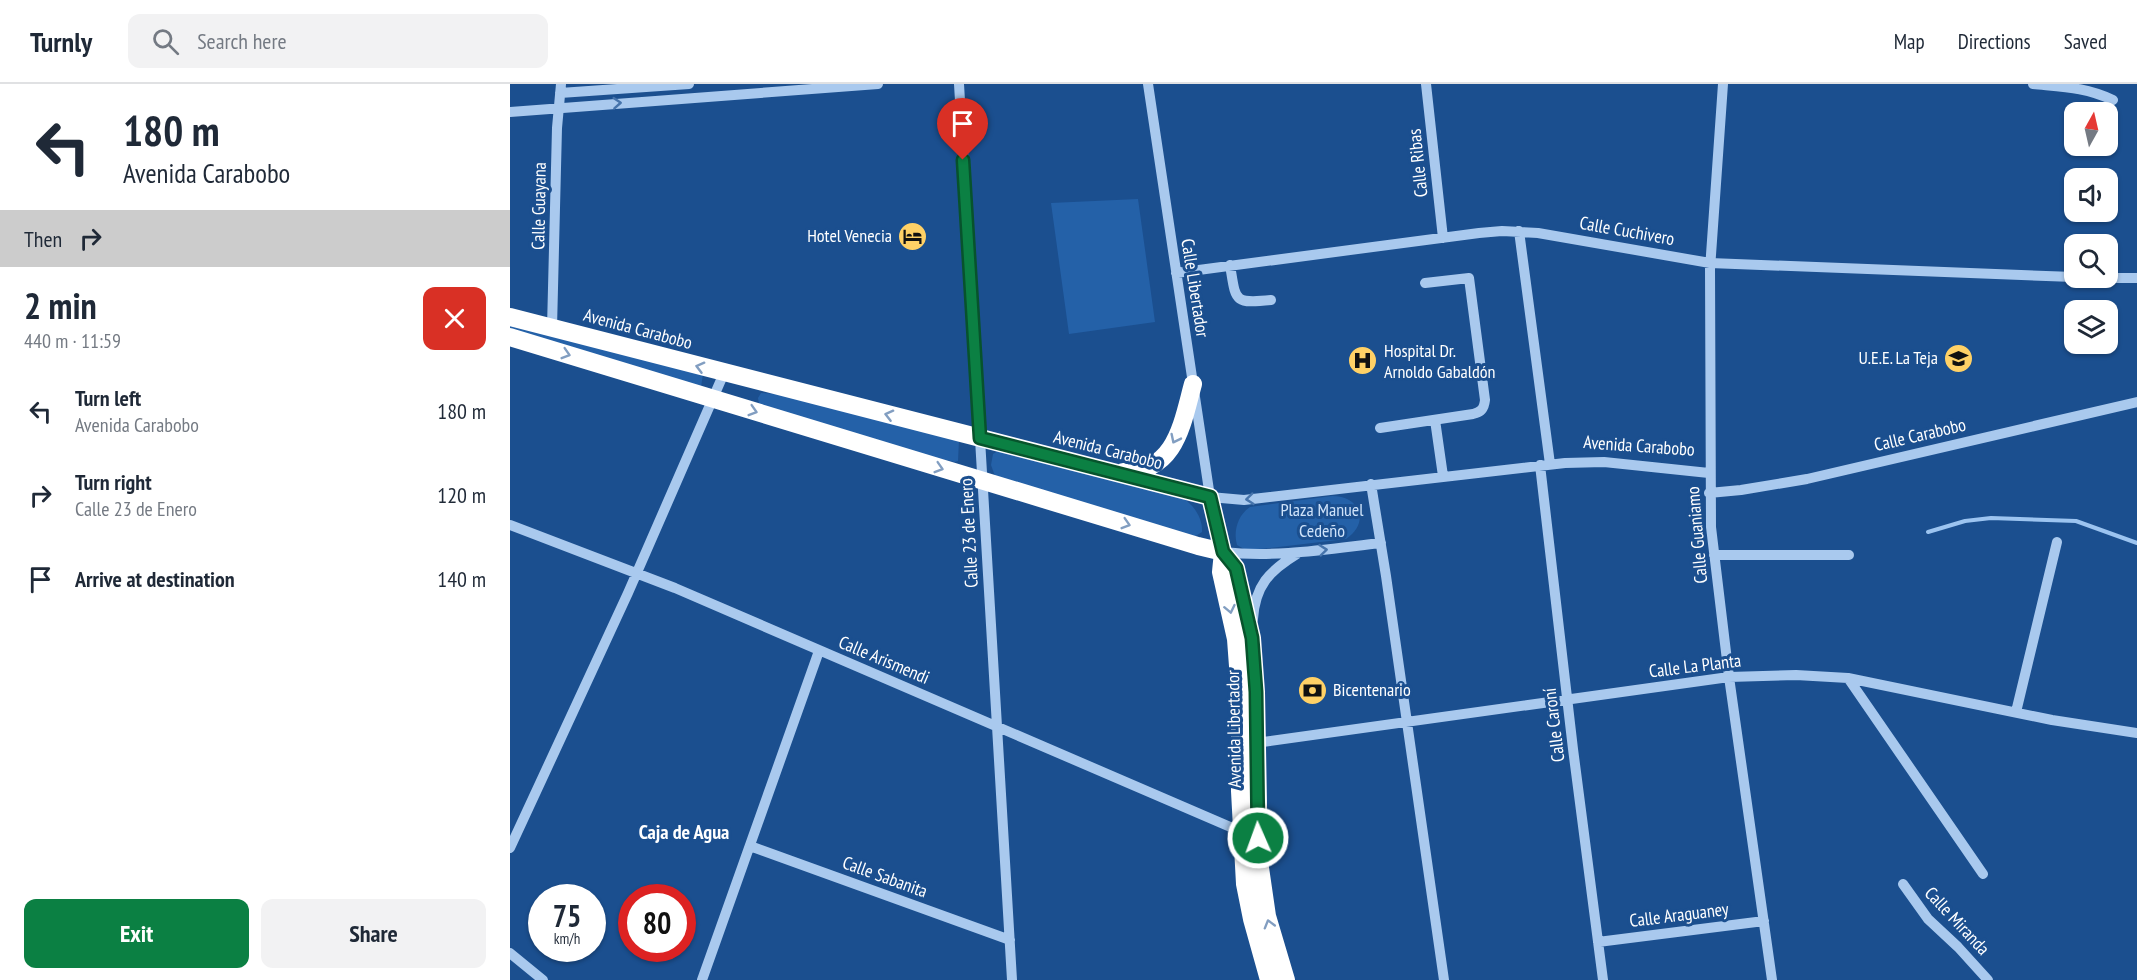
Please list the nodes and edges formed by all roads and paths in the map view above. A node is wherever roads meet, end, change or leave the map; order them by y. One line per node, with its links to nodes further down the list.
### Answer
1 (689, 84): 8 (street)
2 (878, 84): 10 (street, one-way to 2)
3 (958, 84): 31 (street, Calle 23 de Enero)
4 (1148, 84): 16 (street, Calle Libertador)
5 (1426, 84): 13 (street, Calle Ribas)
6 (1723, 84): 14 (street, Calle Guaniamo)
7 (2033, 84): 9 (street)
8 (560, 89): 10 (street, Calle Guayana)
9 (2113, 100)
10 (559, 107): 11 (street); 23 (street, Calle Guayana)
11 (510, 112)
12 (1519, 231): 13 (street, Calle Cuchivero); 14 (street, Calle Cuchivero); 32 (street, Calle Caroní)
13 (1443, 238): 15 (street, Calle Cuchivero)
14 (1710, 263): 17 (street, Calle Cuchivero); 34 (street, Calle Guaniamo)
15 (1230, 266): 16 (street, Calle Cuchivero); 21 (street)
16 (1176, 273): 26 (street, Calle Libertador)
17 (2064, 277)
18 (2118, 278): 19 (street)
19 (2137, 278)
20 (1425, 283): 29 (street)
21 (1270, 300)
22 (510, 317): 23 (highway, Avenida Carabobo)
23 (552, 328): 25 (highway, Avenida Carabobo, one-way to 23)
24 (510, 337): 27 (highway, one-way to 27)
25 (724, 373): 27 (street); 31 (highway, Avenida Carabobo, one-way to 25)
26 (1193, 384): 33 (highway, one-way to 33); 39 (street, Calle Libertador)
27 (713, 399): 36 (highway, one-way to 36); 47 (street)
28 (2137, 402): 38 (street, Calle Carabobo)
29 (1435, 420): 30 (street); 35 (street)
30 (1380, 428)
31 (980, 438): 33 (highway, Avenida Carabobo); 36 (street, Calle 23 de Enero)
32 (1545, 465): 34 (street, Avenida Carabobo); 35 (street, Avenida Carabobo); 52 (street, Calle Caroní)
33 (1111, 472): 39 (highway, Avenida Carabobo)
34 (1709, 473): 38 (street, Calle Guaniamo)
35 (1443, 476): 37 (street, Avenida Carabobo)
36 (983, 481): 43 (highway, one-way to 43); 55 (street, Calle 23 de Enero)
37 (1371, 484): 39 (street, Avenida Carabobo, one-way to 39); 42 (street)
38 (1710, 493): 45 (street, Calle Guaniamo)
39 (1210, 497): 43 (highway, Avenida Libertador)
40 (510, 525): 47 (street, Calle Arismendi)
41 (2057, 542): 53 (street)
42 (1381, 543): 44 (street, one-way to 42); 54 (street)
43 (1223, 552): 44 (street); 48 (highway, Avenida Libertador); 58 (highway, Avenida Libertador, one-way to 58)
44 (1300, 552): 48 (street)
45 (1714, 555): 46 (street); 50 (street, Calle Guaniamo)
46 (1849, 555)
47 (637, 573): 49 (street, Calle Arismendi); 60 (street)
48 (1252, 638): 57 (highway, Avenida Libertador)
49 (819, 651): 55 (street, Calle Arismendi); 59 (street)
50 (1729, 677): 51 (street, Calle La Planta); 52 (street, Calle La Planta); 63 (street, Calle Guaniamo)
51 (1848, 678): 53 (street, Calle La Planta); 61 (street)
52 (1567, 699): 54 (street, Calle La Planta); 65 (street, Calle Caroní)
53 (2016, 712): 56 (street, Calle La Planta)
54 (1407, 722): 57 (street, Calle La Planta); 72 (street)
55 (997, 727): 58 (street, Calle Arismendi); 64 (street, Calle 23 de Enero)
56 (2137, 733)
57 (1256, 743): 71 (highway, Avenida Libertador, one-way to 57)
58 (1242, 832): 70 (highway, Avenida Libertador)
59 (750, 846): 64 (street, Calle Sabanita); 68 (street)
60 (510, 848)
61 (1983, 874)
62 (1903, 885): 75 (street, Calle Miranda)
63 (1764, 921): 65 (street, Calle Araguaney); 74 (street, Calle Guaniamo)
64 (1010, 940): 69 (street, Calle 23 de Enero)
65 (1598, 942): 73 (street, Calle Caroní)
66 (510, 953): 67 (street)
67 (543, 980)
68 (702, 980)
69 (1012, 980)
70 (1269, 980)
71 (1286, 980)
72 (1444, 980)
73 (1603, 980)
74 (1772, 980)
75 (1988, 980)

